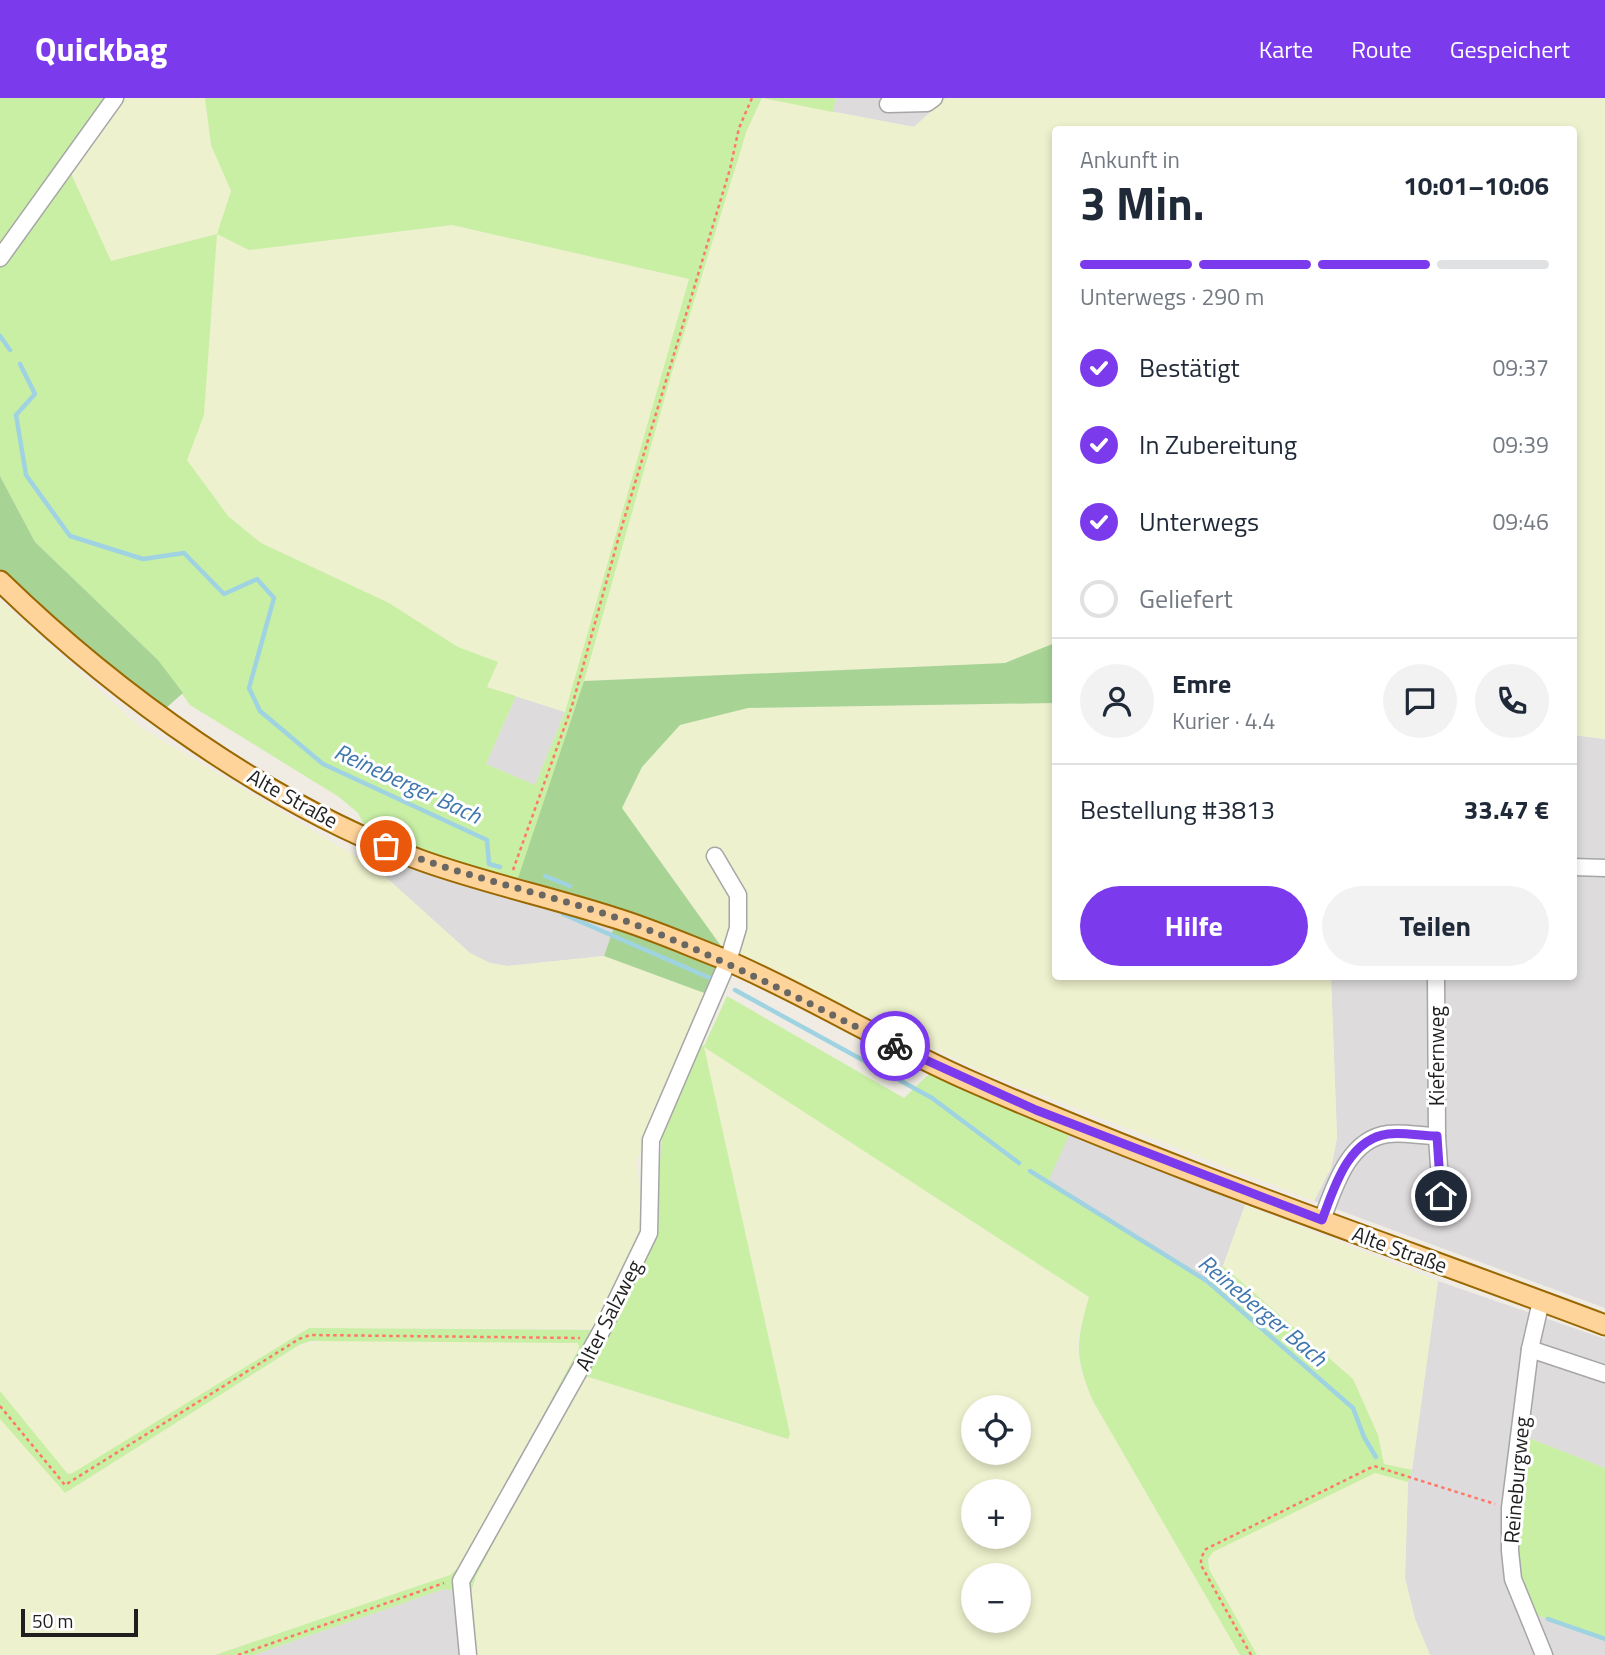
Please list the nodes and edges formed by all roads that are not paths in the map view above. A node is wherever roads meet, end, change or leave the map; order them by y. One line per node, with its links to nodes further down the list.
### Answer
1 (115, 98): 4 (street)
2 (934, 98): 3 (street)
3 (888, 104)
4 (0, 258)
5 (0, 581): 9 (main road, Alte Straße)
6 (715, 856): 9 (street, Alter Salzweg)
7 (1577, 867): 8 (street)
8 (1605, 868)
9 (728, 961): 13 (main road, Alte Straße); 18 (street, Alter Salzweg)
10 (1436, 980): 11 (street, Kiefernweg)
11 (1437, 1136): 12 (street, Kiefernweg); 13 (street, Kiefernweg)
12 (1441, 1196)
13 (1322, 1220): 14 (main road, Alte Straße)
14 (1541, 1301): 15 (main road, Alte Straße); 16 (street, Reineburgweg)
15 (1605, 1325)
16 (1530, 1349): 17 (street); 19 (street, Reineburgweg)
17 (1605, 1374)
18 (468, 1655)
19 (1544, 1655)

